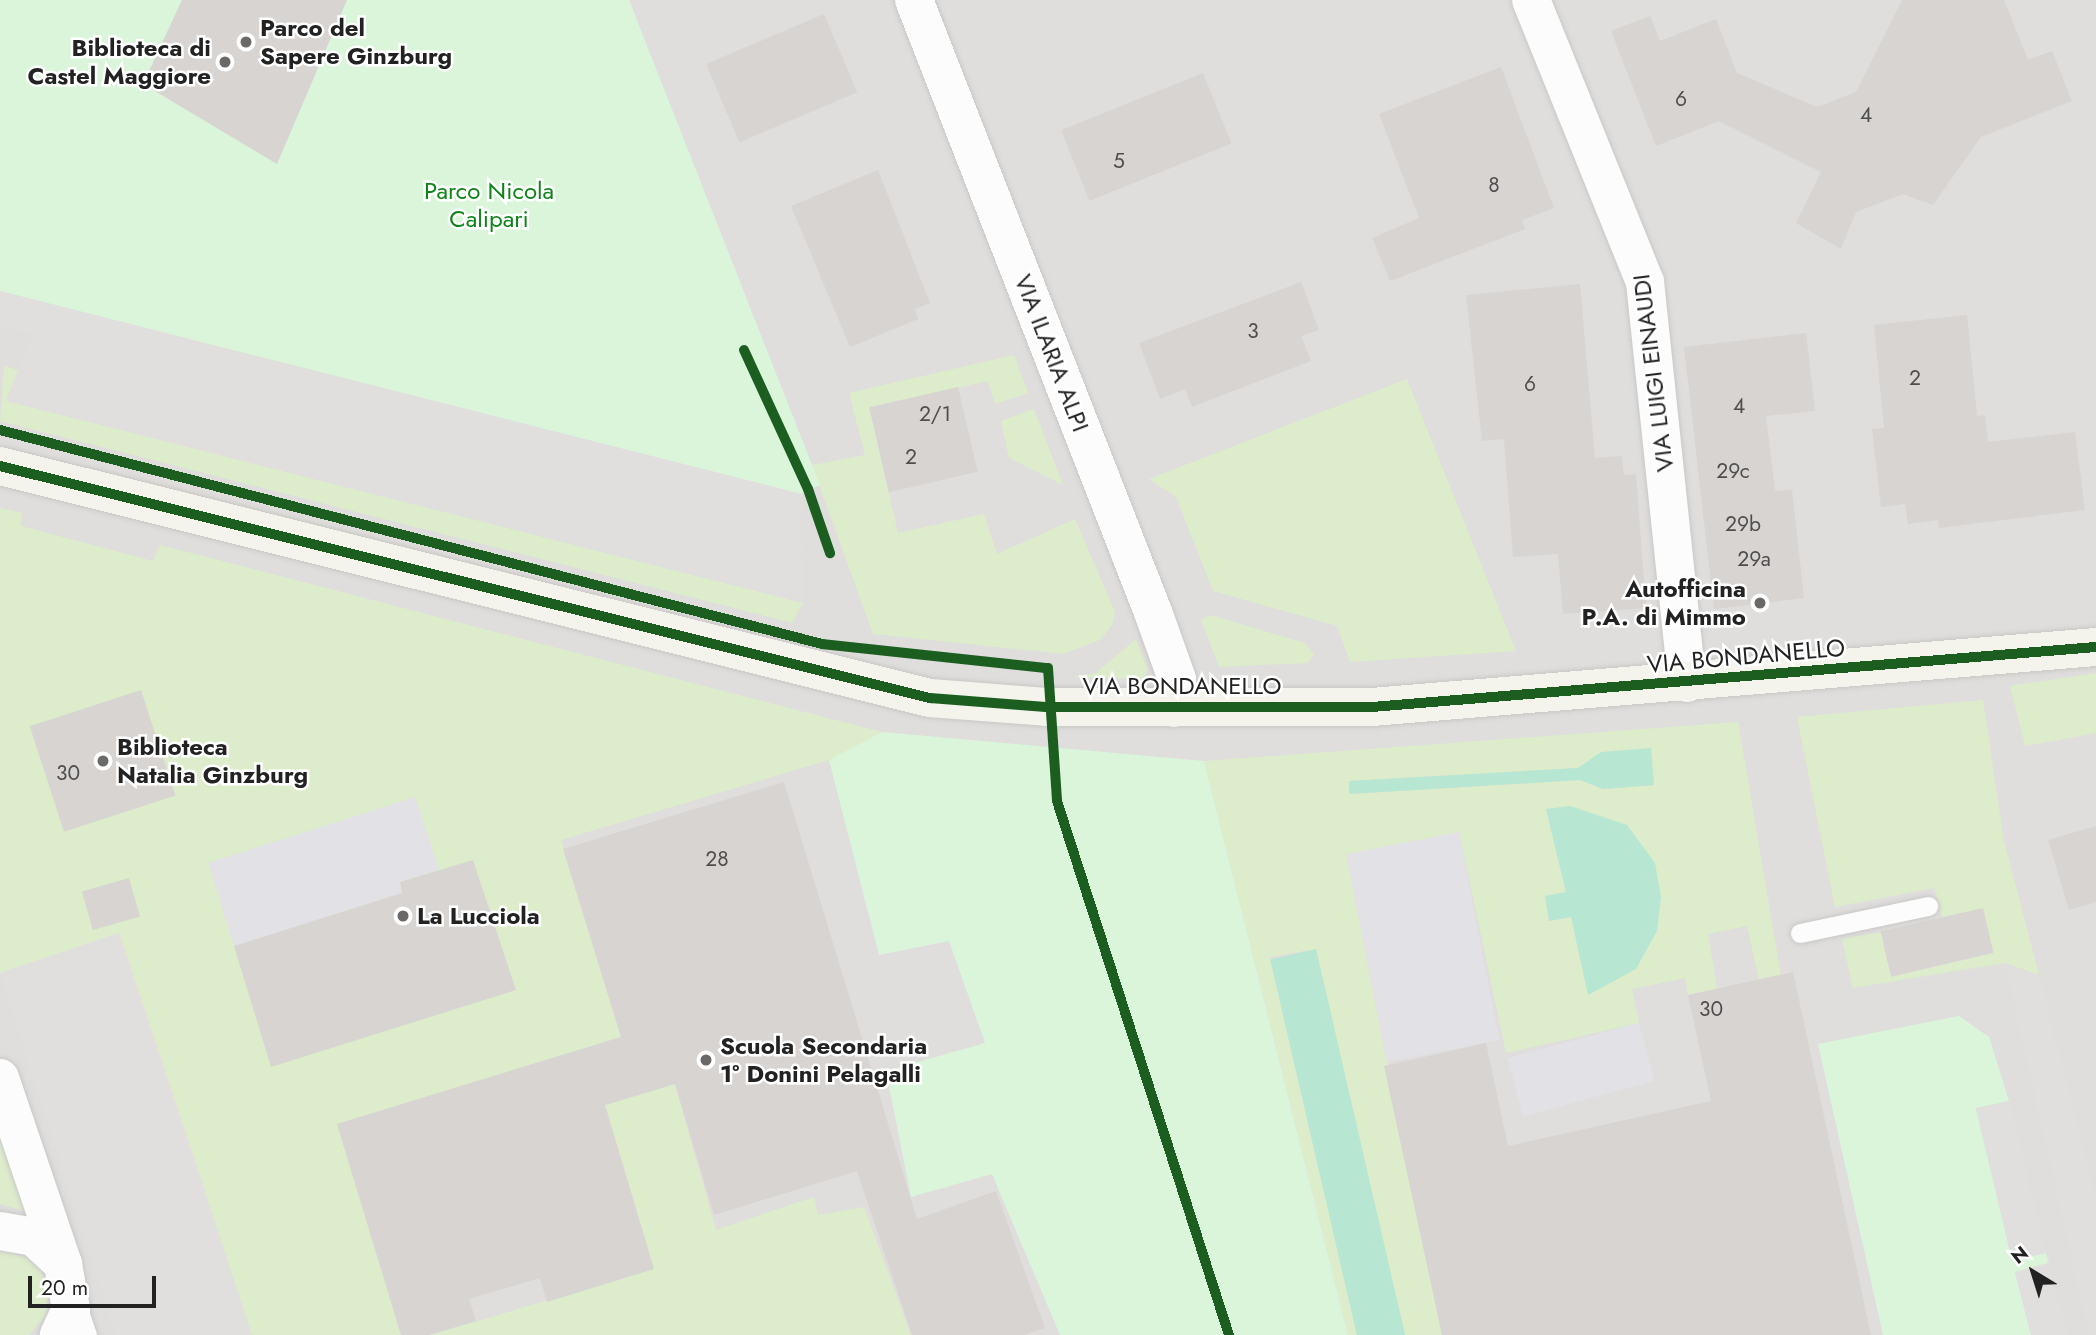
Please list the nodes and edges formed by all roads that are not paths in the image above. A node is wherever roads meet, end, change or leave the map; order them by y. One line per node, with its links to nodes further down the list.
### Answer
1 (914, 0): 6 (street, VIA ILARIA ALPI)
2 (1531, 0): 5 (street, VIA LUIGI EINAUDI)
3 (0, 466): 6 (street, VIA BONDANELLO)
4 (2096, 647): 5 (street, VIA BONDANELLO)
5 (1687, 683): 6 (street, VIA BONDANELLO)
6 (1174, 708)
7 (1928, 906): 8 (lane)
8 (1800, 933)
9 (0, 1078): 11 (street)
10 (0, 1231): 11 (street)
11 (67, 1277): 12 (street); 13 (lane)
12 (59, 1335)
13 (87, 1335)

